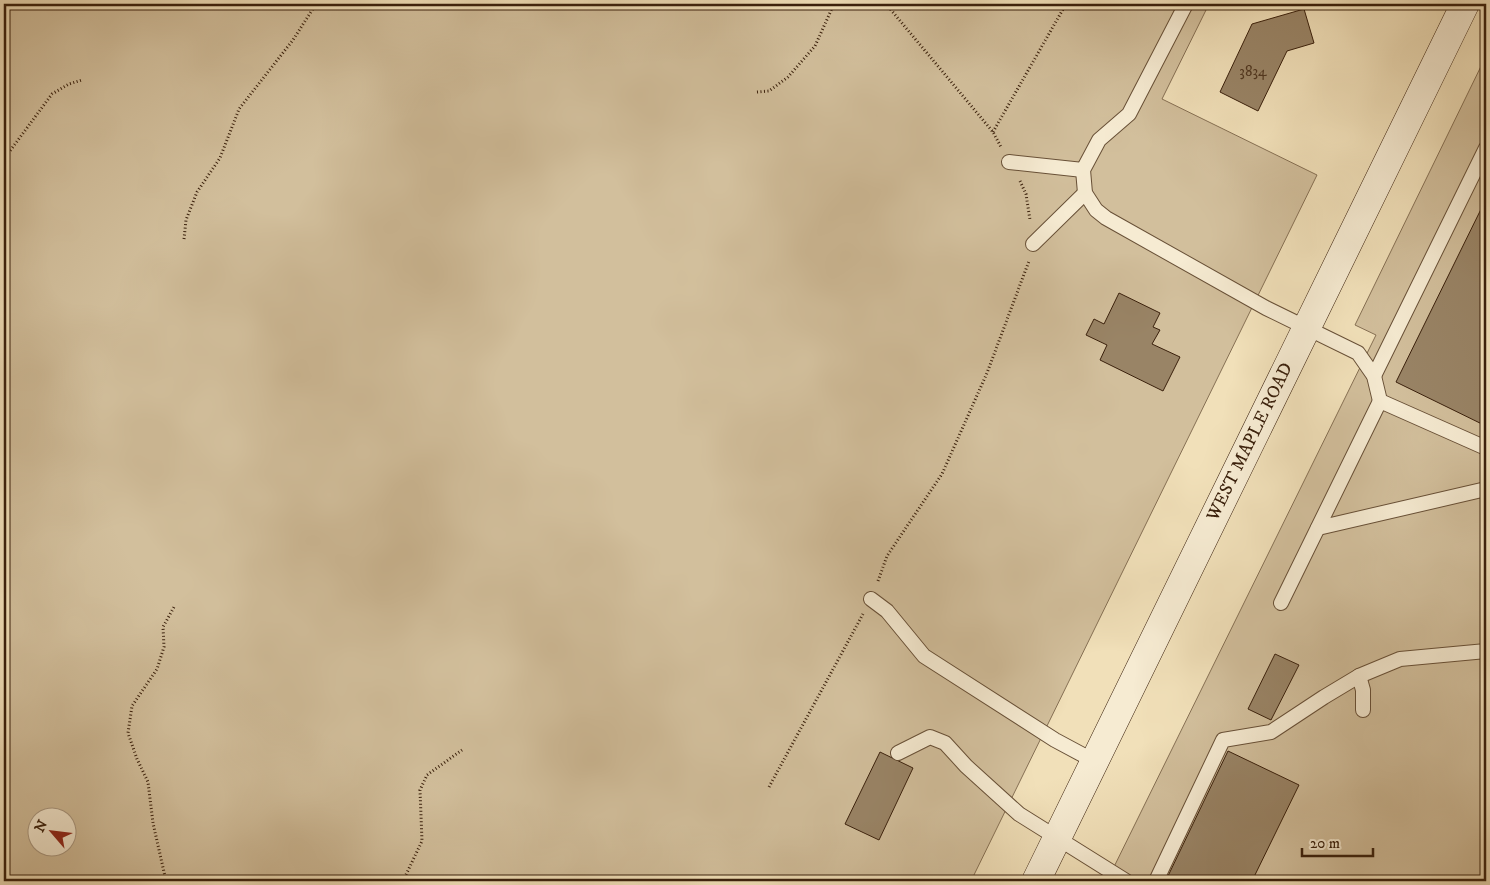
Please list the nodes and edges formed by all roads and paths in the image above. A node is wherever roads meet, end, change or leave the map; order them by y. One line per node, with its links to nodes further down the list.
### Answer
1 (316, 4): 15 (path)
2 (834, 4): 8 (path)
3 (886, 4): 9 (path)
4 (1066, 4): 9 (path)
5 (1186, 4): 13 (lane)
6 (1465, 4): 17 (main road, WEST MAPLE ROAD)
7 (82, 80): 11 (path)
8 (757, 92)
9 (993, 132): 12 (path)
10 (1486, 148): 18 (lane)
11 (4, 159)
12 (1009, 162): 13 (lane); 16 (path)
13 (1083, 170): 14 (lane)
14 (1086, 193): 16 (lane); 17 (lane)
15 (184, 239)
16 (1033, 244): 23 (path)
17 (1306, 328): 18 (lane); 31 (main road, WEST MAPLE ROAD)
18 (1374, 376): 19 (lane)
19 (1380, 401): 20 (lane); 22 (lane)
20 (1486, 448)
21 (1486, 489): 22 (lane)
22 (1318, 528): 24 (lane)
23 (871, 599): 31 (lane); 32 (path)
24 (1281, 603)
25 (174, 607): 34 (path)
26 (1486, 651): 27 (lane)
27 (1359, 676): 28 (lane); 38 (lane)
28 (1363, 710)
29 (462, 750): 35 (path)
30 (898, 753): 33 (lane)
31 (1096, 762): 33 (main road, WEST MAPLE ROAD)
32 (769, 787)
33 (1057, 839): 36 (main road, WEST MAPLE ROAD); 37 (lane)
34 (166, 881)
35 (403, 881)
36 (1036, 881)
37 (1126, 881)
38 (1156, 881)

